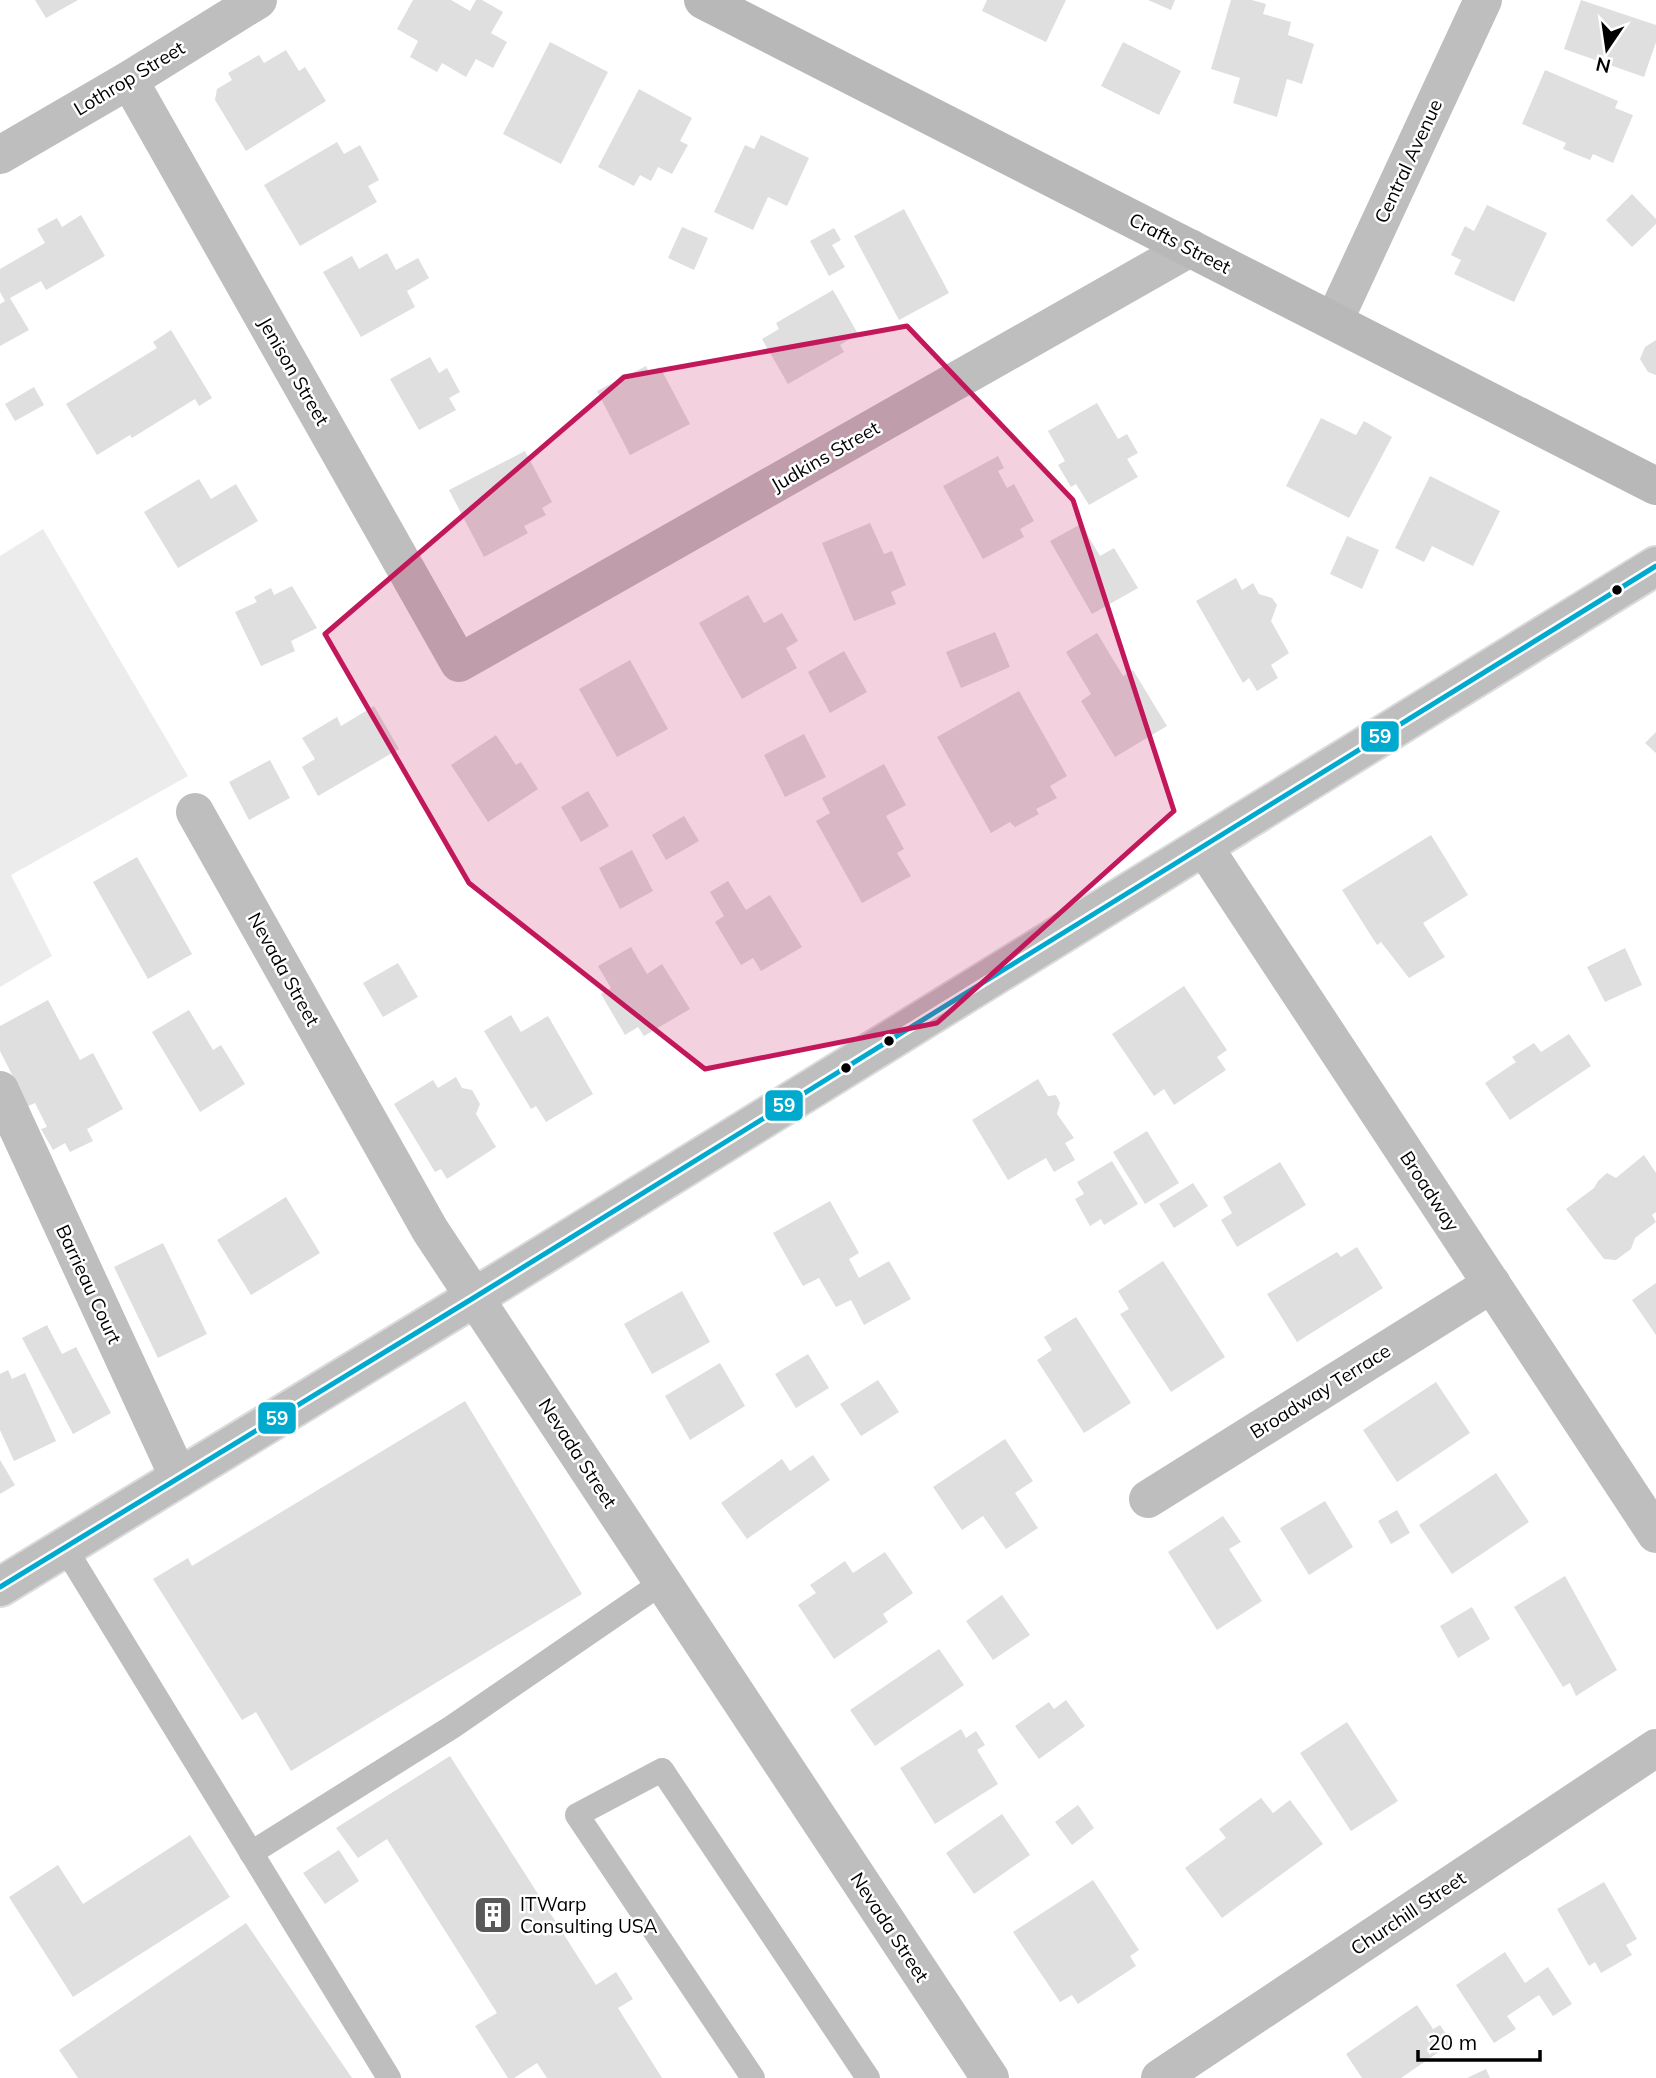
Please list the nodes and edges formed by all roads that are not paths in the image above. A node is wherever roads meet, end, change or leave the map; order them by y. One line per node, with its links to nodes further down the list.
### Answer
1 (258, 0): 4 (street, Lothrop Street)
2 (703, 0): 6 (main road, Crafts Street)
3 (1483, 0): 7 (street, Central Avenue)
4 (129, 80): 5 (street, Lothrop Street); 10 (street, Jenison Street)
5 (0, 155)
6 (1189, 248): 7 (main road, Crafts Street); 10 (street, Judkins Street)
7 (1334, 321): 8 (main road, Crafts Street)
8 (1656, 486)
9 (1656, 566): 12 (street)
10 (459, 663)
11 (195, 811): 15 (street, Nevada Street)
12 (1204, 847): 14 (street, Broadway); 15 (street)
13 (0, 1090): 16 (street, Barrieau Court)
14 (1492, 1284): 17 (street, Broadway Terrace); 18 (street, Broadway)
15 (475, 1297): 16 (street); 20 (street, Nevada Street)
16 (179, 1478): 19 (street)
17 (1148, 1499)
18 (1656, 1534)
19 (65, 1548): 21 (street); 23 (lane)
20 (663, 1582): 23 (lane); 27 (street, Nevada Street)
21 (0, 1587)
22 (1656, 1748): 28 (street, Churchill Street)
23 (251, 1853): 24 (lane)
24 (388, 2078)
25 (753, 2078): 26 (lane)
26 (868, 2078)
27 (990, 2078)
28 (1160, 2078)

